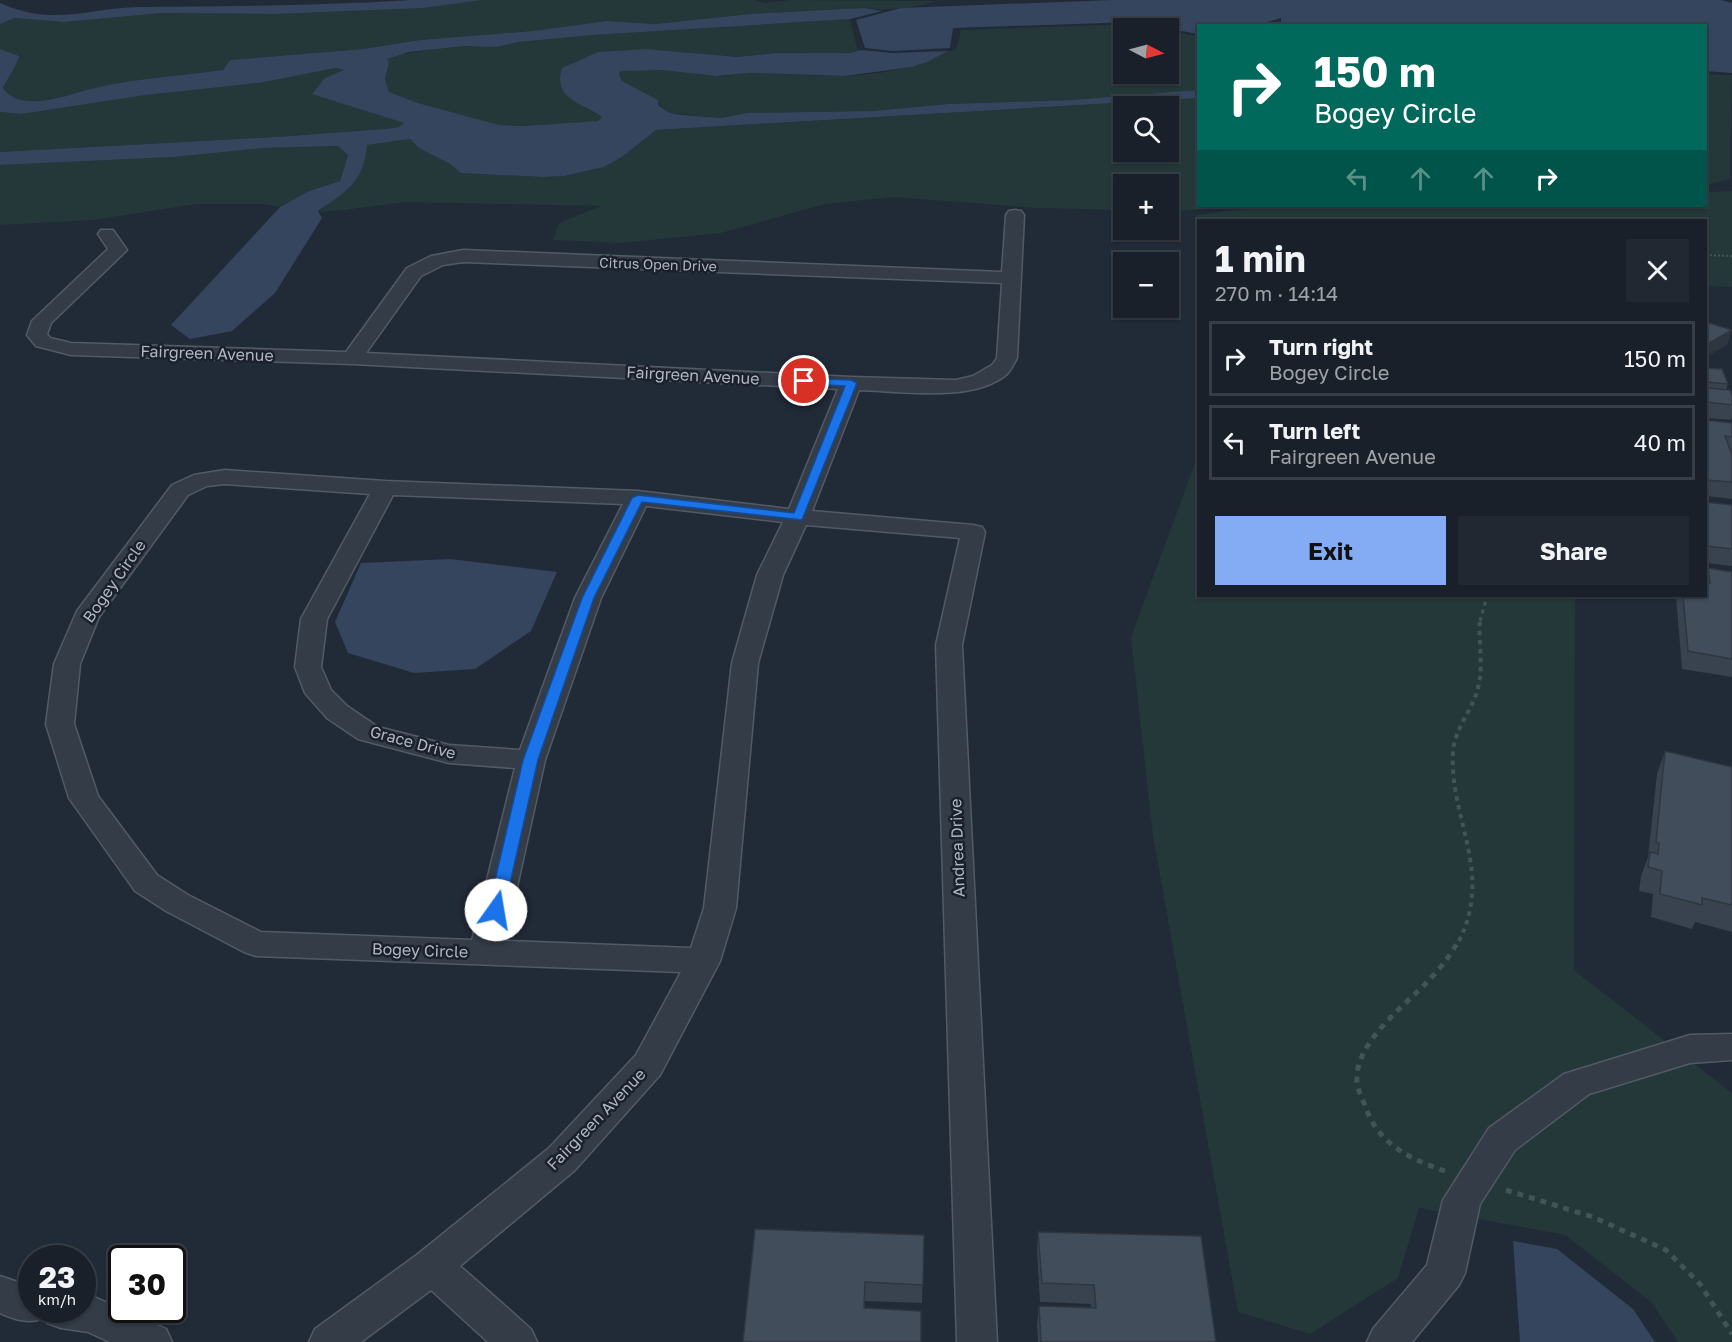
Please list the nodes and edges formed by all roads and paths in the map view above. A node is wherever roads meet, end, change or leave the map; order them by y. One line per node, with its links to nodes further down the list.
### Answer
1 (1016, 215): 5 (street)
2 (107, 234): 6 (street, Fairgreen Avenue)
3 (1707, 255): 4 (path)
4 (1732, 256)
5 (1012, 278): 6 (street, Citrus Open Drive); 7 (street)
6 (352, 358): 7 (street, Fairgreen Avenue)
7 (851, 383): 10 (street, Fairgreen Avenue)
8 (385, 488): 9 (street, Bogey Circle); 12 (street, Grace Drive); 13 (street, Bogey Circle)
9 (638, 498): 10 (street, Bogey Circle); 12 (street)
10 (798, 517): 14 (street, Fairgreen Avenue); 25 (street, Andrea Drive)
11 (1487, 597): 16 (path)
12 (531, 760): 13 (street)
13 (486, 952): 14 (street, Bogey Circle)
14 (704, 961): 17 (street, Fairgreen Avenue)
15 (1732, 1047): 16 (street)
16 (1475, 1180): 21 (path); 26 (street)
17 (432, 1266): 23 (street, Fairgreen Avenue); 24 (street)
18 (0, 1294): 19 (street)
19 (18, 1302)
20 (96, 1316): 22 (street)
21 (1732, 1334)
22 (152, 1342)
23 (329, 1342)
24 (517, 1342)
25 (977, 1342)
26 (1387, 1342)

